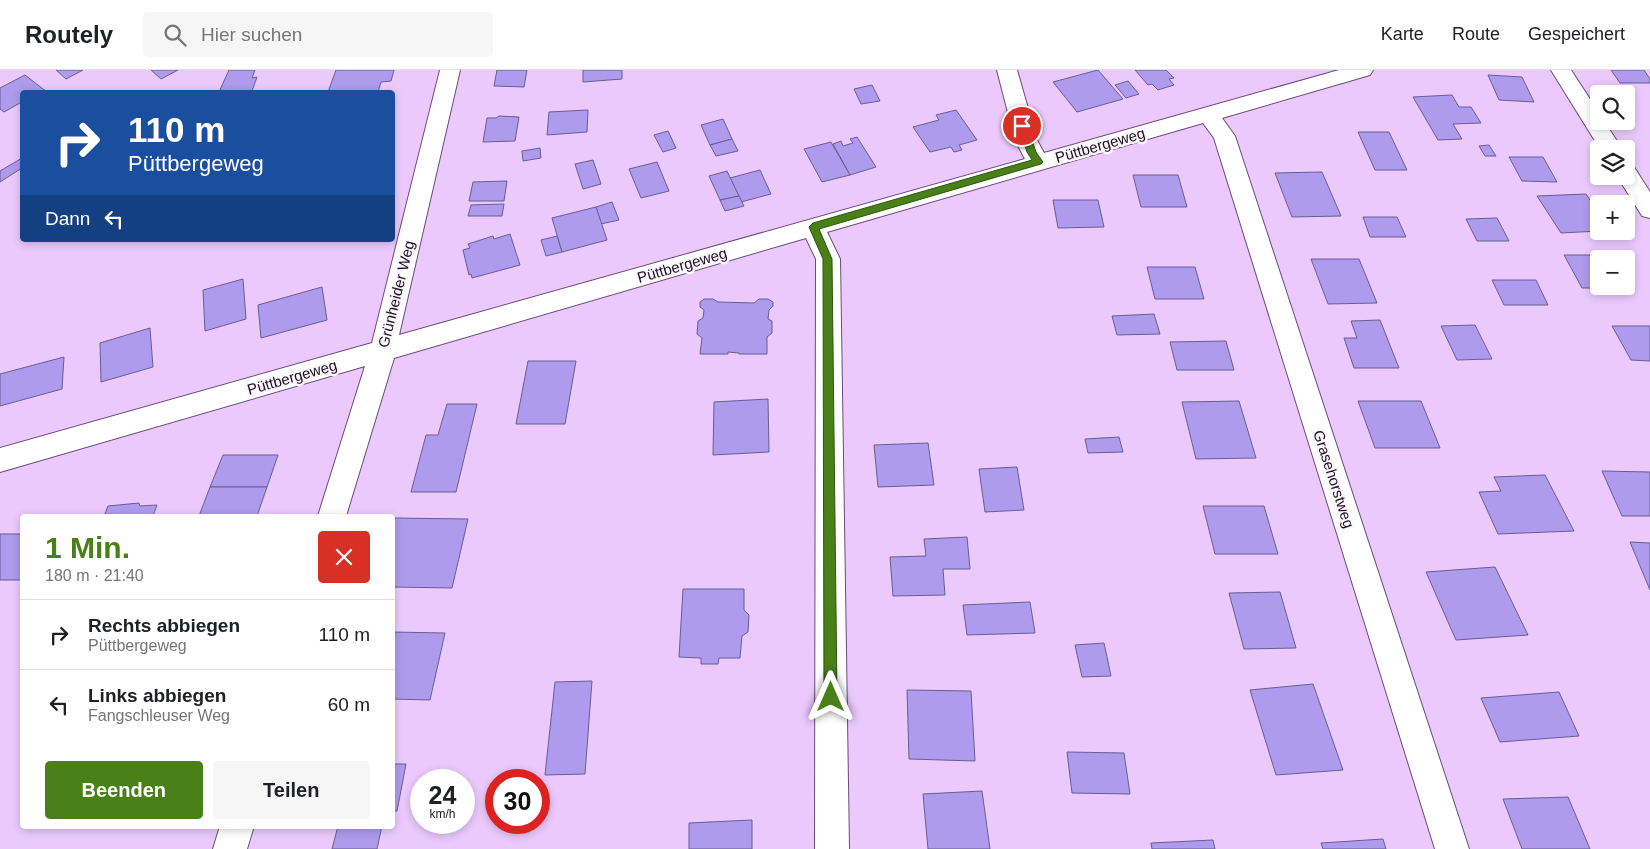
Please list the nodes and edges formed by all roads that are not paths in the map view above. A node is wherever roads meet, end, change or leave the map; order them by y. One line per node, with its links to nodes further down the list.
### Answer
1 (450, 70): 11 (street, Grünheider Weg)
2 (1007, 70): 7 (street)
3 (1363, 70): 5 (street, Püttbergeweg)
4 (1561, 70): 6 (street)
5 (1207, 114): 7 (street, Püttbergeweg); 17 (street, Grasehorstweg)
6 (1605, 140)
7 (1038, 162): 10 (street, Püttbergeweg)
8 (1634, 185): 9 (street)
9 (1650, 210)
10 (813, 227): 11 (street, Püttbergeweg); 16 (street)
11 (383, 351): 12 (street, Püttbergeweg); 13 (street, Grünheider Weg)
12 (0, 460)
13 (333, 514)
14 (236, 829): 15 (street)
15 (230, 849)
16 (832, 849)
17 (1452, 849)

